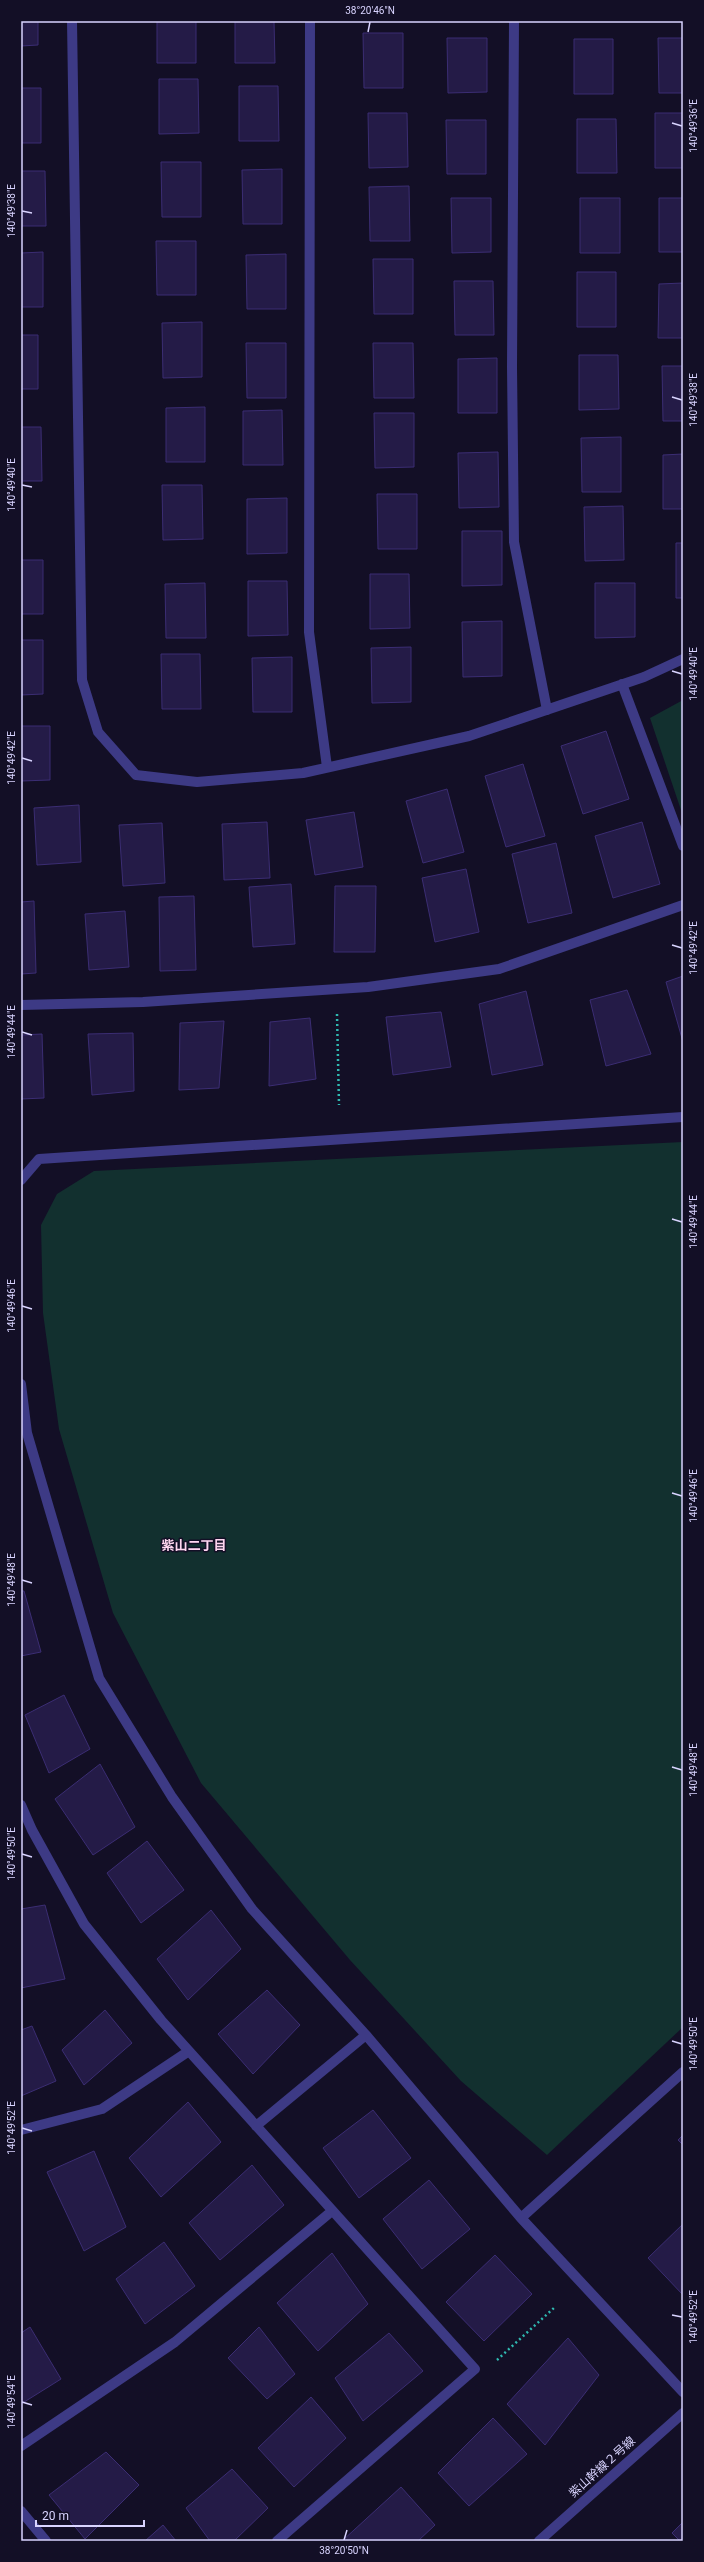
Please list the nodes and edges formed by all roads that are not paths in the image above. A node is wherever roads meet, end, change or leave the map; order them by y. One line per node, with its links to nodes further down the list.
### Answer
1 (72, 21): 7 (street)
2 (310, 21): 7 (street)
3 (514, 21): 6 (street)
4 (683, 658): 5 (street)
5 (622, 684): 6 (street); 8 (street)
6 (547, 710): 7 (street)
7 (327, 767)
8 (683, 846)
9 (683, 905): 10 (street)
10 (21, 1005)
11 (683, 1116): 12 (street)
12 (21, 1180)
13 (21, 1384): 15 (street)
14 (21, 1805): 16 (street)
15 (366, 2035): 18 (street); 21 (street)
16 (189, 2051): 18 (street); 19 (street)
17 (683, 2072): 21 (street)
18 (256, 2126): 20 (street)
19 (21, 2130)
20 (332, 2211): 24 (street); 27 (street)
21 (521, 2218): 22 (street)
22 (683, 2392)
23 (683, 2413): 28 (street, 紫山幹線２号線)
24 (21, 2446)
25 (21, 2511): 26 (street)
26 (46, 2541)
27 (277, 2541)
28 (539, 2541)

